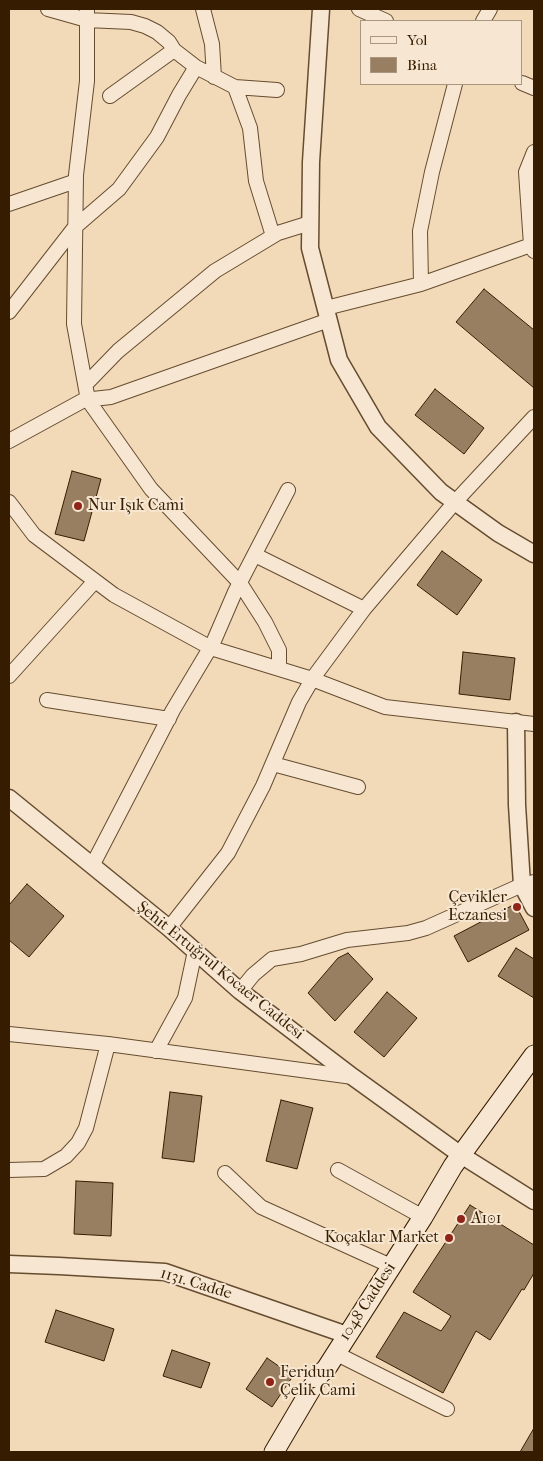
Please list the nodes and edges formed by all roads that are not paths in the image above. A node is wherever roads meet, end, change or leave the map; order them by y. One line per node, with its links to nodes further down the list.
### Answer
1 (48, 9): 6 (street)
2 (203, 9): 11 (street)
3 (321, 9): 19 (street)
4 (359, 9): 7 (street)
5 (490, 9): 8 (street)
6 (87, 14): 9 (street); 17 (street)
7 (384, 20)
8 (484, 20)
9 (174, 50): 10 (street); 15 (street)
10 (196, 67): 11 (street); 20 (street)
11 (214, 76): 13 (street)
12 (455, 85): 23 (street)
13 (235, 87): 14 (street); 21 (street)
14 (277, 90)
15 (110, 96)
16 (534, 152): 22 (street)
17 (76, 181): 18 (street); 20 (street)
18 (9, 204)
19 (310, 223): 21 (street); 25 (street)
20 (75, 227): 24 (street); 26 (street)
21 (273, 236): 26 (street)
22 (533, 248): 23 (street)
23 (421, 284): 25 (street)
24 (9, 312)
25 (327, 314): 27 (street); 32 (street)
26 (86, 384): 27 (street)
27 (88, 400): 29 (street); 36 (street)
28 (532, 424): 32 (street)
29 (9, 441)
30 (288, 490): 34 (street)
31 (9, 502): 35 (street)
32 (455, 502): 33 (street); 37 (street)
33 (534, 554)
34 (255, 555): 36 (street); 37 (street)
35 (95, 581): 38 (street); 40 (street)
36 (240, 583): 38 (street); 39 (street)
37 (364, 609): 41 (street)
38 (211, 648): 39 (street); 43 (street)
39 (279, 669): 41 (street)
40 (9, 676)
41 (312, 680): 44 (street); 46 (street)
42 (47, 700): 43 (street)
43 (169, 719): 49 (street)
44 (516, 722): 45 (street); 50 (street)
45 (534, 724)
46 (273, 764): 47 (street); 52 (street)
47 (358, 787)
48 (9, 798): 49 (street, Şehit Ertuğrul Kocaer Caddesi)
49 (92, 866): 52 (street, Şehit Ertuğrul Kocaer Caddesi)
50 (528, 884): 51 (street); 54 (street)
51 (534, 908)
52 (169, 928): 53 (street, Şehit Ertuğrul Kocaer Caddesi)
53 (195, 951): 54 (street, Şehit Ertuğrul Kocaer Caddesi); 57 (street)
54 (240, 991): 59 (street, Şehit Ertuğrul Kocaer Caddesi)
55 (9, 1034): 56 (street)
56 (108, 1044): 57 (street); 61 (street)
57 (156, 1051): 59 (street)
58 (534, 1056): 60 (main road, 1048 Caddesi)
59 (353, 1077): 60 (street, Şehit Ertuğrul Kocaer Caddesi)
60 (461, 1155): 64 (street, Şehit Ertuğrul Kocaer Caddesi); 65 (main road, 1048 Caddesi)
61 (9, 1170)
62 (338, 1170): 65 (street)
63 (225, 1173): 67 (street)
64 (534, 1201)
65 (423, 1217): 67 (main road, 1048 Caddesi)
66 (9, 1264): 68 (street, 1131. Cadde)
67 (392, 1266): 68 (main road, 1048 Caddesi)
68 (347, 1335): 69 (main road, 1048 Caddesi)
69 (335, 1353): 70 (street); 71 (main road, 1048 Caddesi)
70 (447, 1410)
71 (274, 1452)

